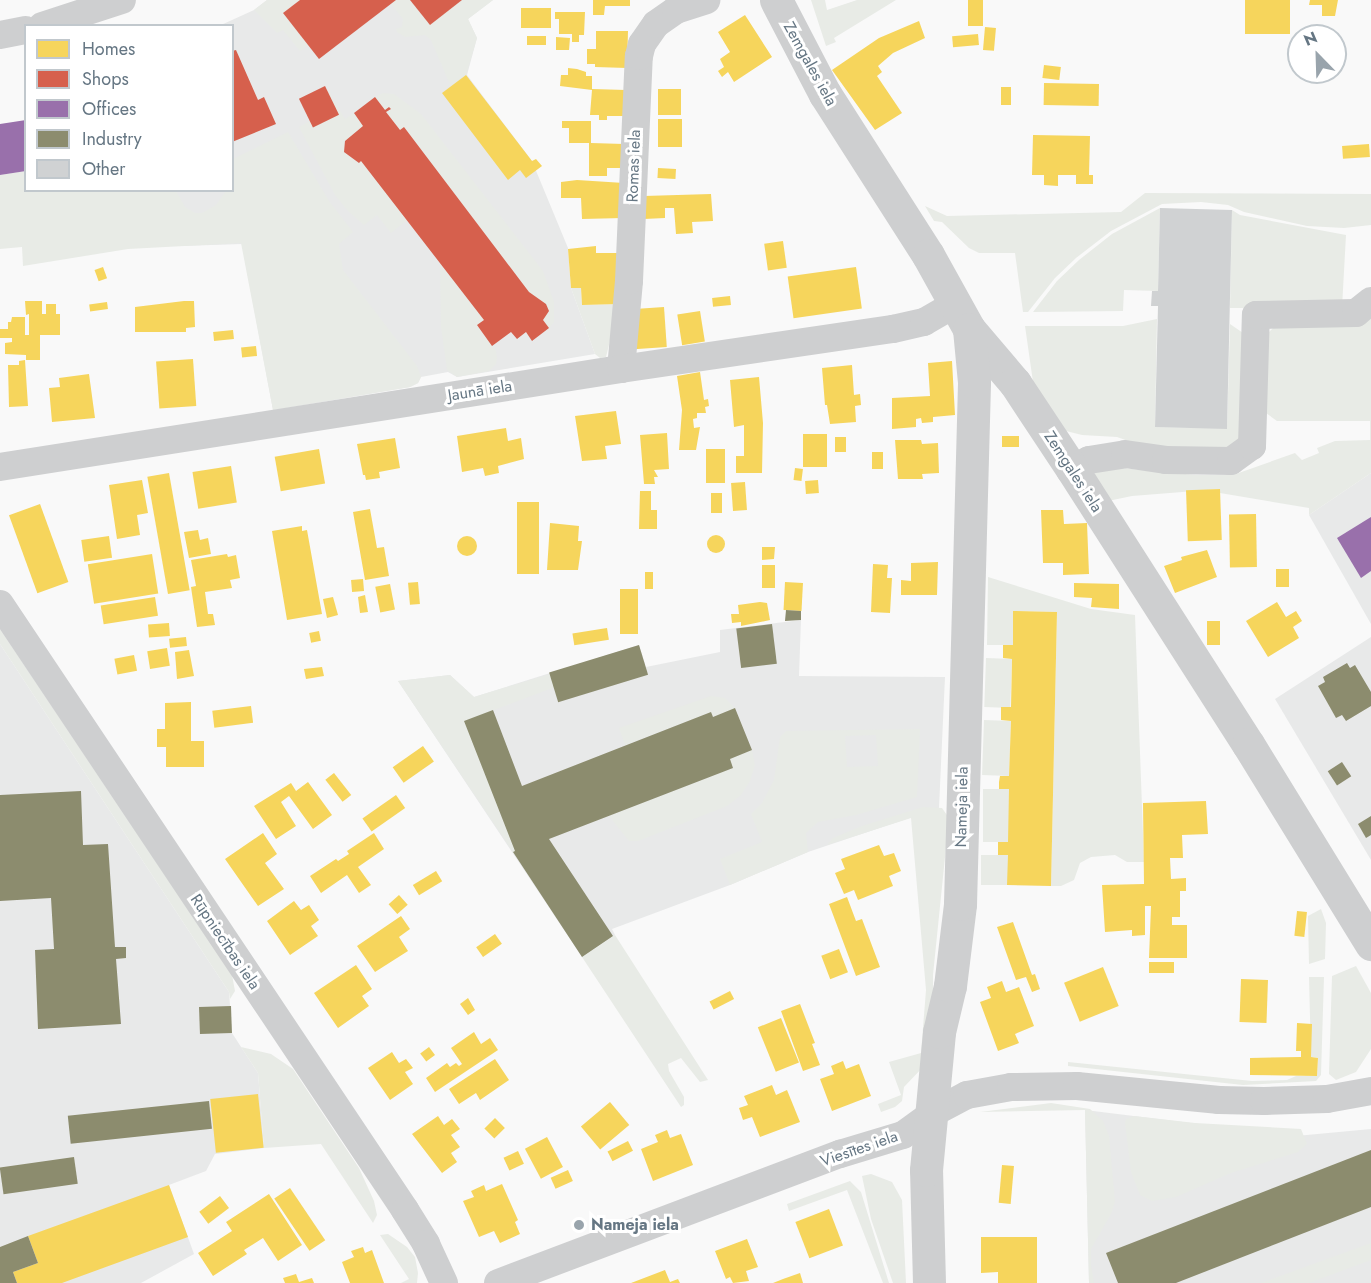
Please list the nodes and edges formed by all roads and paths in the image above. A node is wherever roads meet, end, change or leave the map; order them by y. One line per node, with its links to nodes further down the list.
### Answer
1 (122, 0): 4 (street)
2 (706, 0): 9 (street, Romas iela)
3 (776, 0): 8 (street, Zemgales iela)
4 (48, 24)
5 (24, 30): 6 (street)
6 (0, 35)
7 (1371, 301): 11 (street)
8 (962, 316): 9 (street, Jaunā iela); 11 (street, Zemgales iela); 15 (street, Nameja iela)
9 (621, 369): 10 (street, Jaunā iela)
10 (0, 467)
11 (1072, 470): 13 (street, Zemgales iela)
12 (0, 604): 16 (street, Rūpniecības iela)
13 (1371, 944)
14 (1371, 1091): 15 (street, Viesītes iela)
15 (933, 1113): 17 (street, Viesītes iela); 18 (street, Nameja iela)
16 (444, 1283)
17 (498, 1283)
18 (929, 1283)

